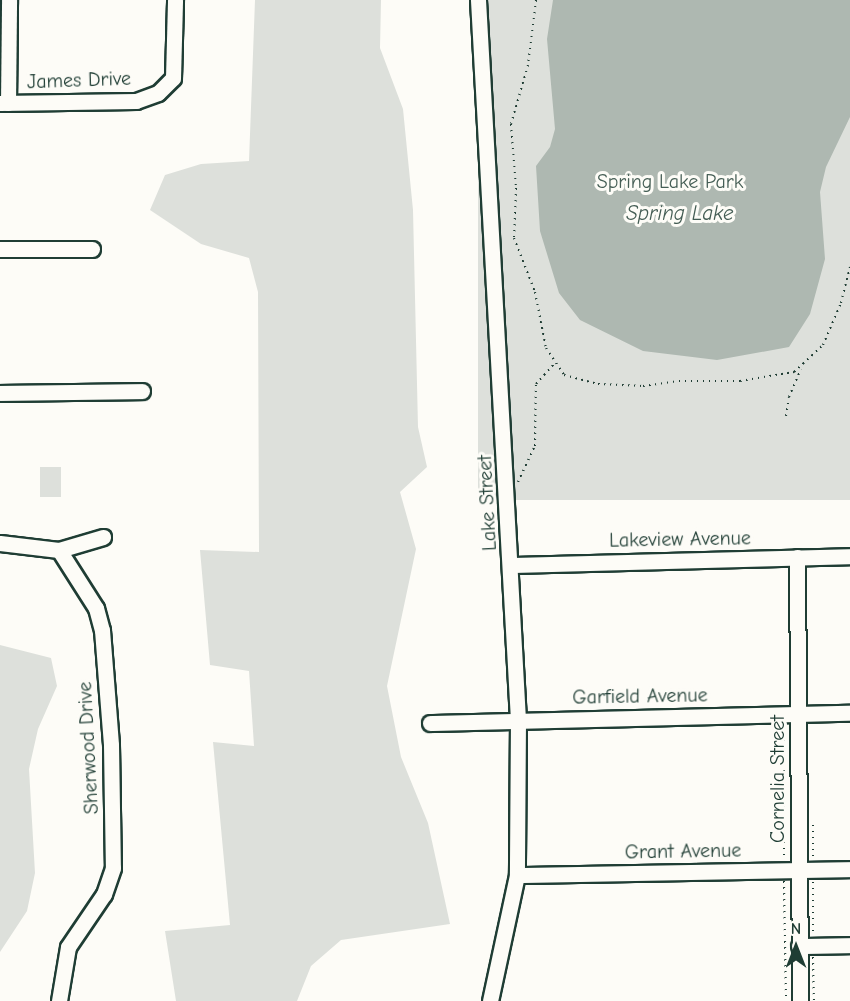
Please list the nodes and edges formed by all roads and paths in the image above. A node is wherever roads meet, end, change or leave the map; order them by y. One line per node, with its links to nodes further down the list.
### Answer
1 (9, 0): 5 (street)
2 (175, 0): 5 (street, James Drive)
3 (477, 0): 20 (street, Lake Street)
4 (536, 0): 9 (path)
5 (4, 103)
6 (0, 249): 7 (street)
7 (92, 249)
8 (850, 267): 10 (path)
9 (554, 364): 10 (path); 14 (path)
10 (801, 369): 13 (path)
11 (142, 391): 12 (street)
12 (0, 393)
13 (786, 416)
14 (518, 482)
15 (103, 537): 17 (street)
16 (0, 543): 17 (street)
17 (59, 550): 30 (street, Sherwood Drive)
18 (850, 556): 19 (street, Lakeview Avenue)
19 (797, 557): 20 (street, Lakeview Avenue); 22 (street, Cornelia Street)
20 (511, 565): 23 (street, Lake Street)
21 (850, 713): 22 (street, Garfield Avenue)
22 (798, 714): 23 (street, Garfield Avenue); 26 (street, Cornelia Street)
23 (518, 720): 24 (street, Garfield Avenue); 27 (street, Lake Street)
24 (430, 723)
25 (850, 869): 26 (street, Grant Avenue)
26 (799, 870): 27 (street, Grant Avenue); 29 (street, Cornelia Street)
27 (518, 875): 31 (street, Lake Street)
28 (850, 945): 29 (street)
29 (799, 946): 32 (street, Cornelia Street)
30 (59, 1001)
31 (490, 1001)
32 (800, 1001)

